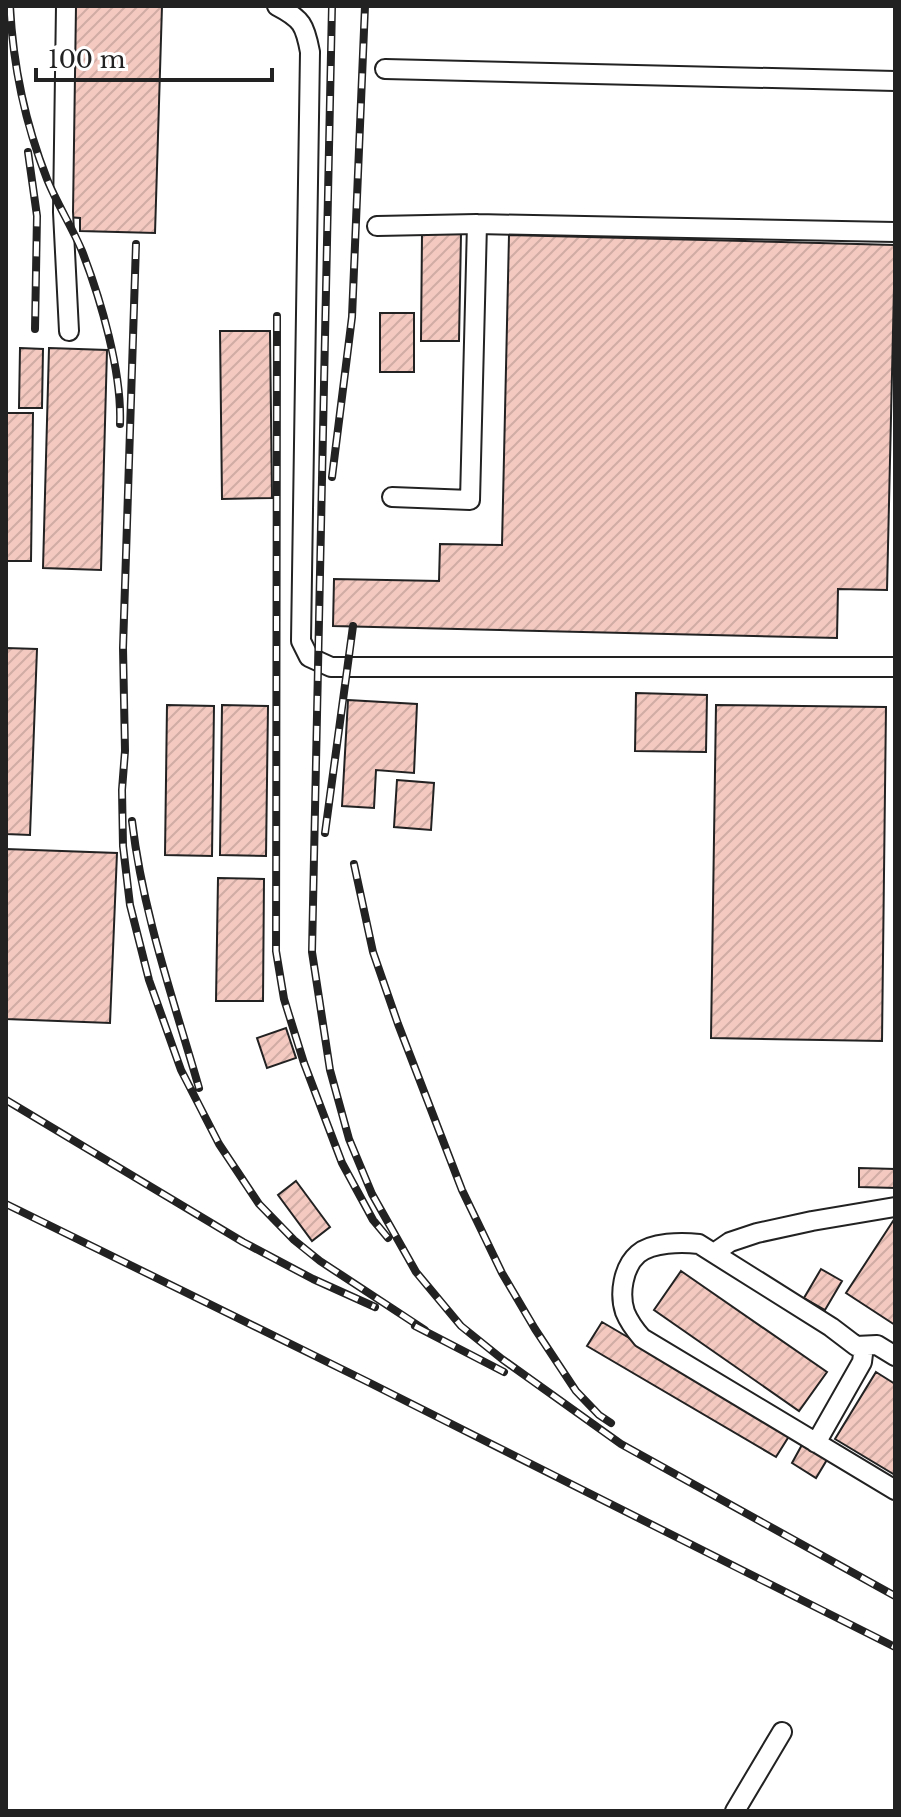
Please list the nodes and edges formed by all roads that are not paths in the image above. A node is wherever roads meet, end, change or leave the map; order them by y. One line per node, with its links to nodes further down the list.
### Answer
1 (66, 6): 8 (street)
2 (277, 6): 10 (street)
3 (385, 69): 4 (street)
4 (895, 81)
5 (477, 224): 6 (street); 7 (street); 9 (street)
6 (377, 226)
7 (895, 232)
8 (69, 331)
9 (392, 497)
10 (895, 667)
11 (895, 1207): 12 (street)
12 (714, 1253): 13 (street); 15 (street)
13 (864, 1346): 14 (street); 15 (street)
14 (895, 1356)
15 (816, 1443): 16 (street)
16 (895, 1490)
17 (782, 1732): 18 (street)
18 (735, 1811)

